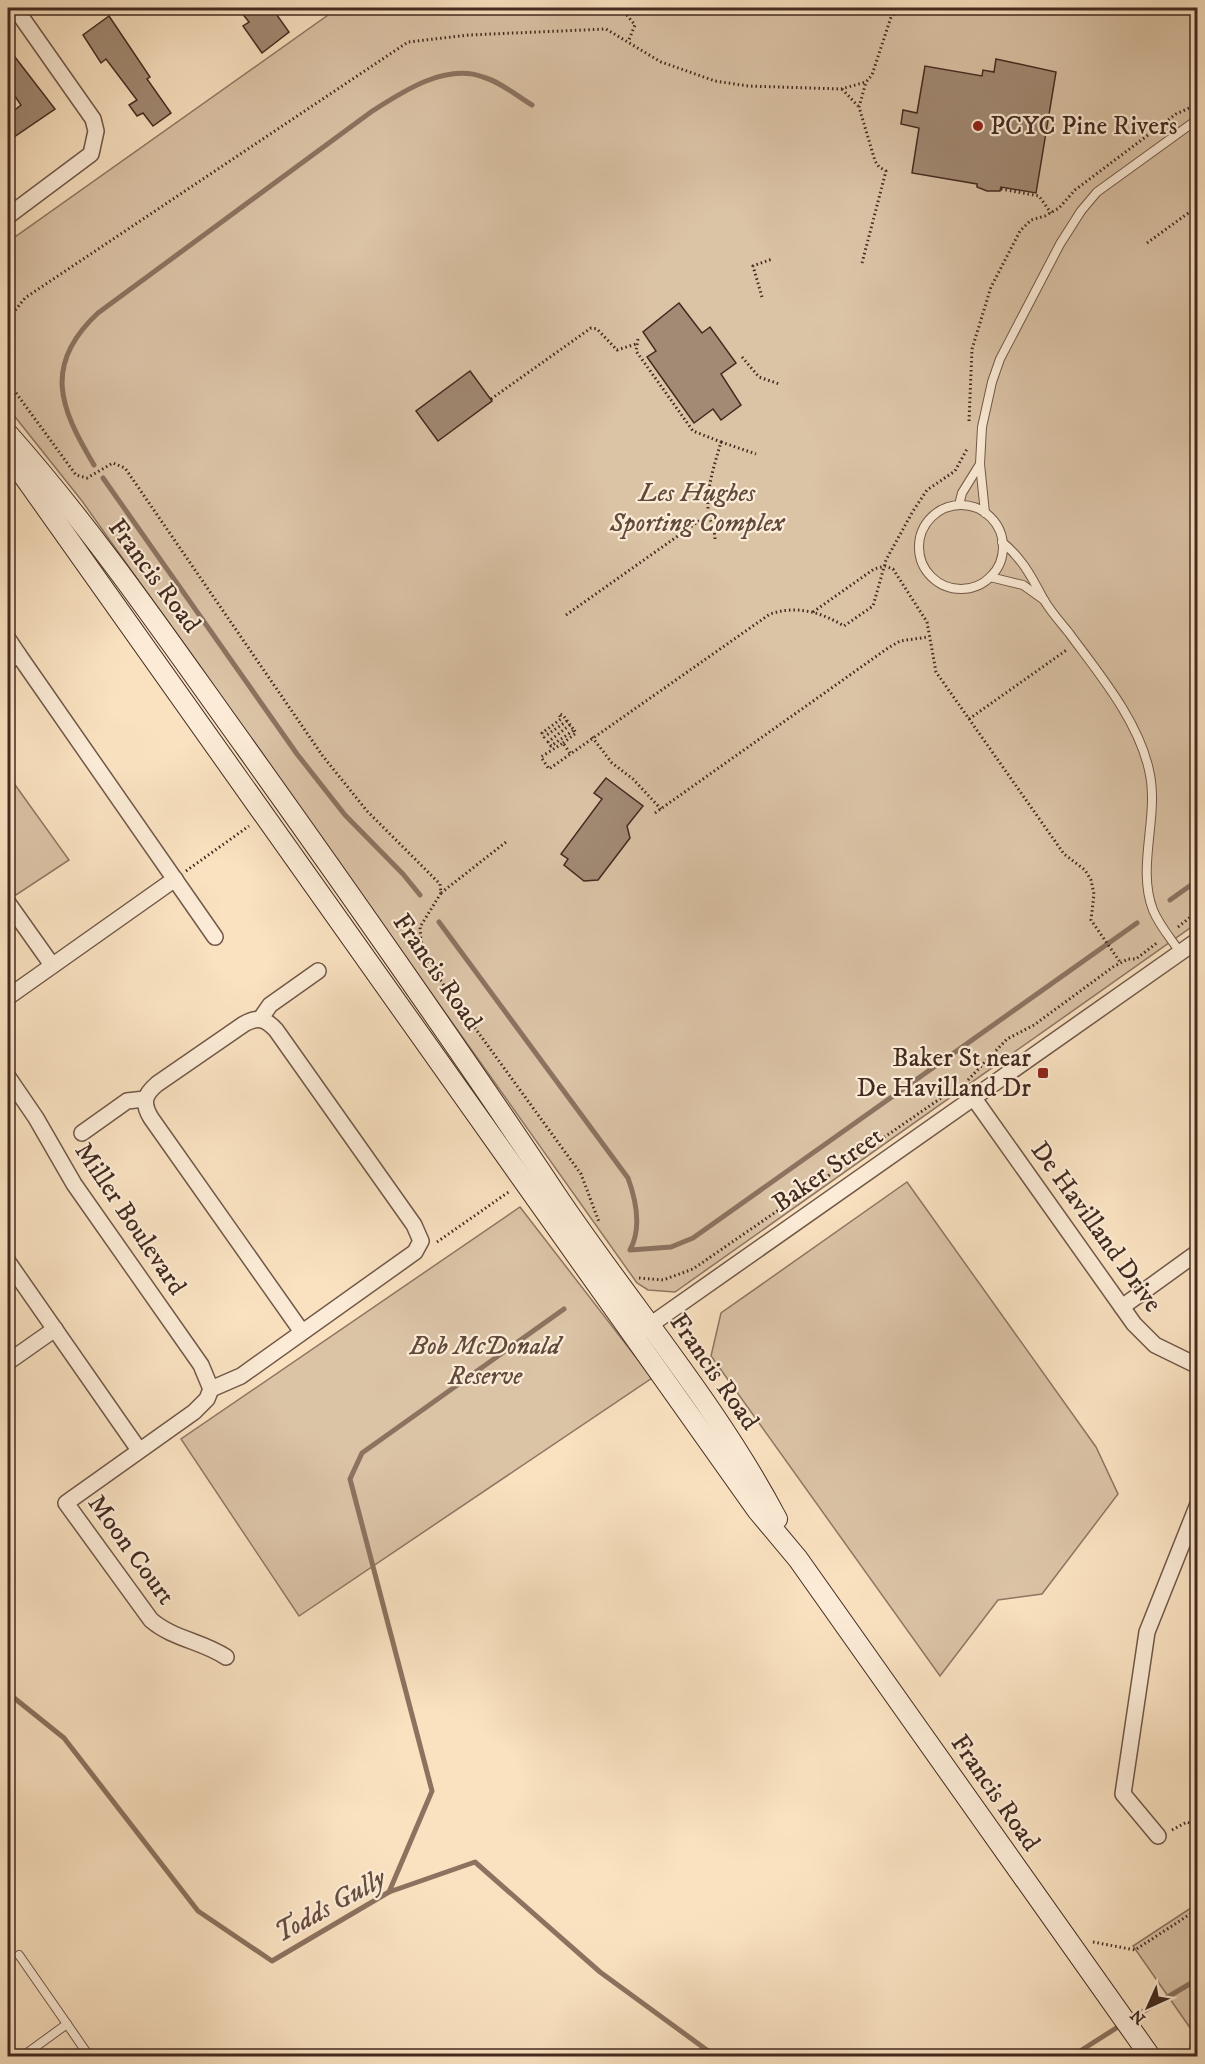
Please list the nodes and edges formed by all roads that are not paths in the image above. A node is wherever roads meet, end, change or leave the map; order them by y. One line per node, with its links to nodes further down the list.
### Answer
1 (15, 8): 3 (street)
2 (1197, 120): 6 (lane)
3 (8, 216)
4 (8, 434): 8 (main road, Francis Road)
5 (8, 454): 8 (main road, Francis Road)
6 (980, 464): 7 (lane); 9 (lane)
7 (959, 505): 9 (lane); 11 (lane)
8 (57, 508): 32 (main road, Francis Road)
9 (985, 513): 10 (lane)
10 (1002, 542): 11 (lane); 12 (lane)
11 (990, 578): 12 (lane)
12 (1044, 600): 19 (lane)
13 (8, 639): 14 (street)
14 (13, 658): 15 (street)
15 (175, 879): 17 (street); 20 (street)
16 (8, 903): 20 (street)
17 (215, 937)
18 (1197, 940): 19 (street, Baker Street)
19 (1180, 952): 25 (street, Baker Street)
20 (52, 965): 22 (street)
21 (318, 970): 23 (street)
22 (8, 997)
23 (261, 1018): 26 (street); 33 (street)
24 (8, 1081): 36 (street, Miller Boulevard)
25 (973, 1097): 30 (street, De Havilland Drive); 32 (street, Baker Street)
26 (145, 1100): 27 (street); 33 (street)
27 (82, 1132)
28 (1197, 1252): 30 (street)
29 (8, 1262): 31 (street)
30 (1122, 1307): 35 (street, De Havilland Drive)
31 (55, 1329): 34 (street); 37 (street)
32 (642, 1331): 45 (main road, Francis Road)
33 (302, 1332): 36 (street)
34 (8, 1362)
35 (1197, 1366)
36 (211, 1389): 37 (street, Moon Court)
37 (140, 1450): 39 (street, Moon Court)
38 (1197, 1504): 40 (street)
39 (226, 1657)
40 (1158, 1836)
41 (19, 1955): 42 (lane)
42 (67, 2024): 43 (lane); 44 (lane)
43 (22, 2056)
44 (89, 2056)
45 (1150, 2056)

